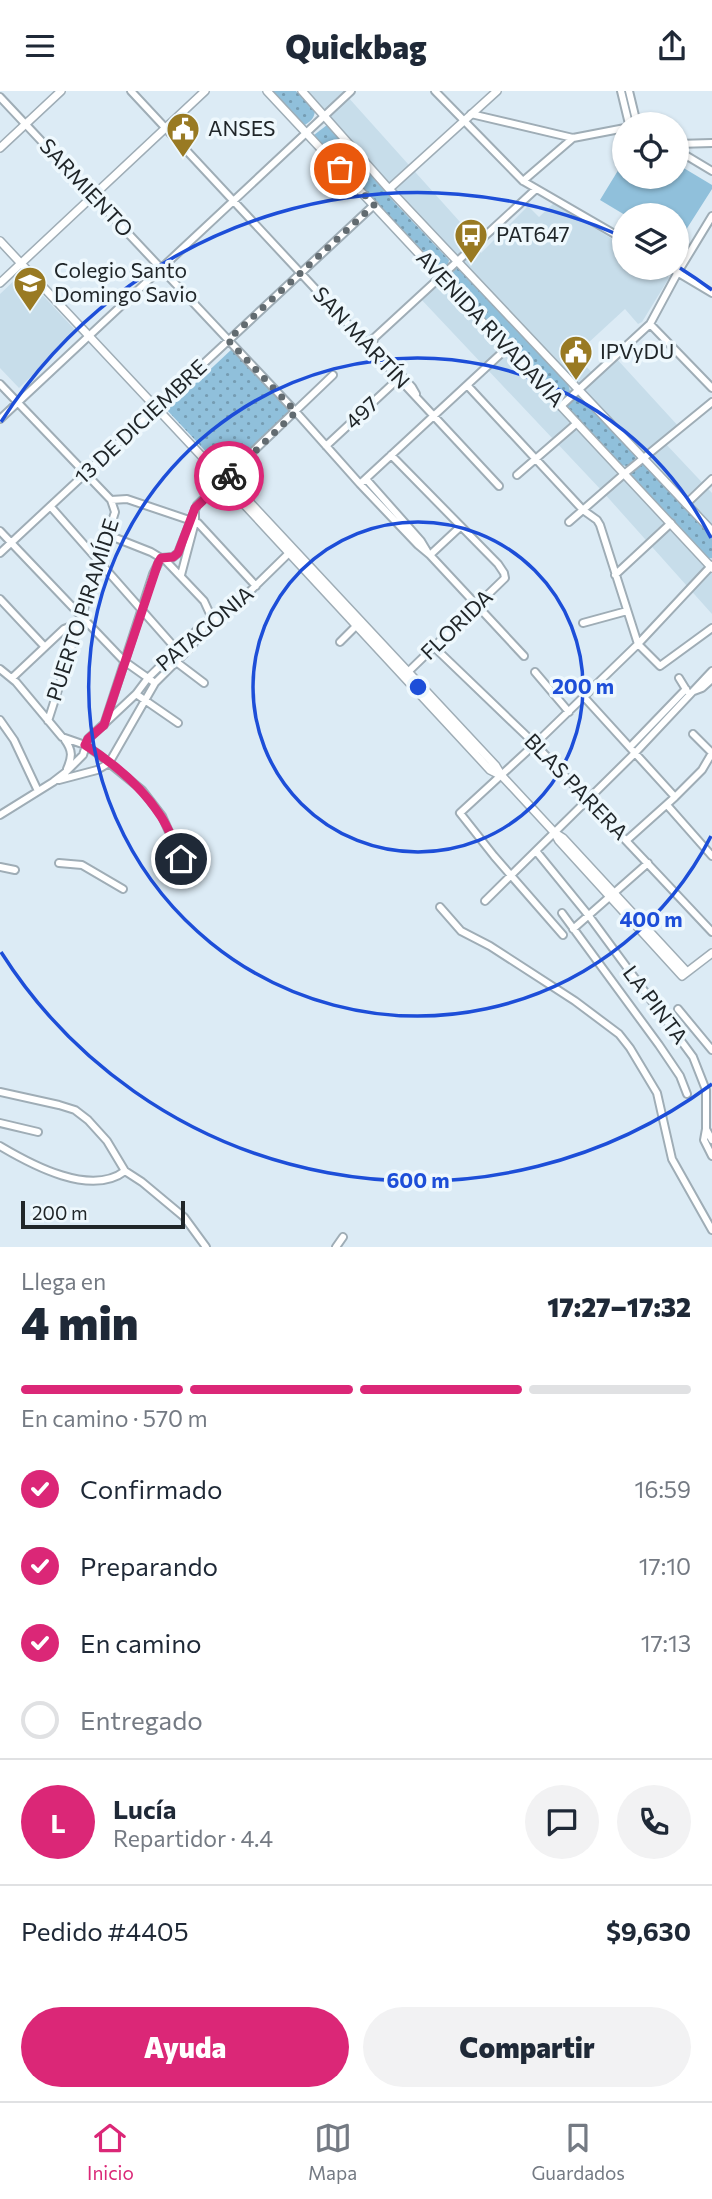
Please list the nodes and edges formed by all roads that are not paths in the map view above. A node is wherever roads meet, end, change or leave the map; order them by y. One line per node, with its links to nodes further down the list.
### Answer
1 (61, 91): 17 (main road)
2 (131, 91): 18 (street, SAN MARTÍN)
3 (205, 91): 18 (main road)
4 (267, 91): 20 (main road, AVENIDA RIVADAVIA)
5 (302, 91): 15 (main road, AVENIDA RIVADAVIA)
6 (351, 91): 15 (street)
7 (435, 91): 16 (street)
8 (496, 91): 14 (main road)
9 (621, 91): 12 (street)
10 (629, 91): 13 (street)
11 (0, 97): 17 (street, SARMIENTO)
12 (626, 112)
13 (634, 112)
14 (471, 114): 16 (main road); 21 (street)
15 (325, 115): 20 (street); 28 (main road, AVENIDA RIVADAVIA)
16 (463, 121): 27 (street); 28 (main road)
17 (26, 124): 24 (main road); 30 (street, SARMIENTO)
18 (165, 128): 30 (main road); 31 (street, SAN MARTÍN)
19 (612, 130): 21 (street)
20 (306, 132): 31 (street); 32 (main road, AVENIDA RIVADAVIA)
21 (573, 138): 27 (street)
22 (712, 143): 23 (street)
23 (689, 144)
24 (0, 148)
25 (689, 157): 26 (street)
26 (712, 171)
27 (523, 181): 29 (street)
28 (389, 189): 37 (main road, AVENIDA RIVADAVIA)
29 (536, 189): 34 (street); 37 (street)
30 (93, 196): 38 (main road); 39 (street, SARMIENTO)
31 (233, 201): 39 (street); 40 (street, SAN MARTÍN)
32 (374, 205): 40 (street, 13 DE DICIEMBRE); 41 (main road, AVENIDA RIVADAVIA)
33 (712, 216): 36 (street)
34 (612, 233)
35 (0, 241): 38 (main road)
36 (689, 254)
37 (457, 260): 41 (street); 55 (main road, AVENIDA RIVADAVIA)
38 (21, 264): 44 (main road); 47 (main road)
39 (161, 269): 47 (street); 48 (street, SARMIENTO)
40 (300, 272): 48 (street, 13 DE DICIEMBRE); 51 (street, SAN MARTÍN)
41 (440, 276): 49 (main road, AVENIDA RIVADAVIA); 56 (street, SAN MARTÍN)
42 (689, 279): 45 (street)
43 (674, 280): 46 (street)
44 (0, 283)
45 (712, 293)
46 (650, 324): 54 (street); 55 (street)
47 (90, 335): 58 (street); 60 (main road)
48 (228, 340): 60 (street, 13 DE DICIEMBRE); 61 (street, SARMIENTO)
49 (507, 348): 53 (street); 59 (main road, AVENIDA RIVADAVIA)
50 (333, 375): 61 (street)
51 (398, 379): 56 (street, SAN MARTÍN); 65 (street, 497)
52 (0, 384): 58 (street)
53 (467, 385): 62 (street); 68 (street)
54 (712, 388)
55 (579, 390): 59 (street); 67 (main road, AVENIDA RIVADAVIA)
56 (420, 400): 62 (street, SAN MARTÍN)
57 (712, 402): 67 (street)
58 (18, 403): 63 (street); 69 (street)
59 (561, 406): 64 (main road, AVENIDA RIVADAVIA)
60 (156, 408): 69 (street, 13 DE DICIEMBRE); 73 (main road)
61 (296, 412): 65 (street, SARMIENTO); 73 (street)
62 (434, 415): 66 (street); 75 (street, SAN MARTÍN)
63 (0, 419)
64 (577, 423): 68 (street); 70 (main road, AVENIDA RIVADAVIA)
65 (326, 446): 74 (street, SARMIENTO)
66 (391, 455): 74 (street); 83 (street)
67 (643, 458): 70 (street); 77 (main road, AVENIDA RIVADAVIA)
68 (536, 459): 71 (street); 79 (street)
69 (86, 474): 76 (street); 78 (street, 13 DE DICIEMBRE)
70 (624, 474): 79 (street); 82 (main road, AVENIDA RIVADAVIA)
71 (517, 475)
72 (712, 479): 77 (street)
73 (224, 480): 80 (street); 89 (main road); 117 (main road)
74 (363, 481): 90 (street, SARMIENTO)
75 (499, 486)
76 (111, 500): 80 (street); 86 (street, PUERTO PIRAMÍDE)
77 (686, 504): 85 (main road, AVENIDA RIVADAVIA)
78 (51, 507): 87 (street, 13 DE DICIEMBRE); 92 (street)
79 (583, 510): 81 (street); 95 (street)
80 (193, 521): 91 (street); 94 (street); 96 (street)
81 (569, 522)
82 (671, 523): 93 (main road, AVENIDA RIVADAVIA); 95 (street)
83 (460, 527): 90 (street); 98 (street, FLORIDA)
84 (0, 531): 87 (street)
85 (712, 531)
86 (108, 535): 91 (street); 92 (street, PUERTO PIRAMÍDE)
87 (11, 543): 88 (street, 13 DE DICIEMBRE); 101 (street)
88 (0, 553)
89 (289, 553): 96 (street, PATAGONIA); 104 (main road)
90 (430, 555): 98 (street, SARMIENTO)
91 (161, 558): 94 (street); 99 (street)
92 (100, 562): 99 (street); 101 (street, PUERTO PIRAMÍDE)
93 (711, 566): 108 (street)
94 (181, 575): 103 (street)
95 (615, 575): 100 (street)
96 (256, 586): 103 (street, PATAGONIA)
97 (0, 599): 109 (street)
98 (477, 605): 110 (street, FLORIDA); 112 (street, SARMIENTO)
99 (142, 610): 111 (street); 114 (street)
100 (627, 611): 102 (street); 108 (street)
101 (82, 617): 105 (street, PUERTO PIRAMÍDE); 114 (street)
102 (583, 623)
103 (207, 625): 111 (street, PATAGONIA); 115 (street)
104 (357, 625): 107 (street); 143 (main road)
105 (77, 628): 109 (street); 132 (street, PUERTO PIRAMÍDE)
106 (712, 628): 108 (street)
107 (340, 642)
108 (638, 644): 128 (street)
109 (45, 647): 120 (street)
110 (434, 647): 117 (street, FLORIDA); 137 (street, BLAS PARERA)
111 (177, 650): 113 (street, PATAGONIA)
112 (524, 656)
113 (169, 658): 115 (street); 121 (street, PATAGONIA)
114 (124, 661): 121 (street); 134 (street)
115 (176, 662): 124 (street); 125 (street)
116 (0, 669): 120 (street)
117 (409, 671): 143 (main road)
118 (712, 671): 126 (street)
119 (535, 673): 130 (street)
120 (12, 678): 132 (street)
121 (148, 678): 124 (street); 127 (street, PATAGONIA)
122 (680, 678): 126 (street)
123 (712, 679): 126 (street)
124 (155, 683): 129 (street)
125 (204, 683)
126 (689, 692): 139 (street)
127 (136, 694): 129 (street); 134 (street, PATAGONIA)
128 (584, 697): 130 (street); 139 (street)
129 (145, 701): 133 (street); 141 (street)
130 (569, 712): 137 (street)
131 (0, 720): 145 (street)
132 (48, 721): 136 (street)
133 (178, 723)
134 (104, 725): 138 (street, PATAGONIA)
135 (693, 734): 140 (street)
136 (64, 739): 138 (street); 142 (street)
137 (536, 744): 143 (street); 147 (street, BLAS PARERA)
138 (85, 745): 141 (street); 142 (street, PATAGONIA)
139 (633, 750): 146 (street); 147 (street)
140 (712, 753): 146 (street)
141 (109, 763): 144 (street); 154 (street)
142 (66, 772): 144 (street, PATAGONIA)
143 (502, 776): 150 (main road); 159 (street)
144 (54, 781): 145 (street, PATAGONIA)
145 (38, 791): 149 (street, PATAGONIA)
146 (676, 797): 148 (street)
147 (588, 799): 150 (street); 151 (street, BLAS PARERA)
148 (667, 805): 151 (street); 153 (street)
149 (0, 815)
150 (554, 832): 152 (street); 161 (main road)
151 (627, 840): 156 (street, BLAS PARERA)
152 (536, 851): 159 (street); 165 (street, LA PINTA)
153 (712, 856)
154 (181, 859)
155 (60, 863): 160 (street)
156 (648, 863): 161 (street); 167 (street, BLAS PARERA)
157 (0, 867): 158 (street)
158 (15, 870)
159 (512, 875): 162 (street); 168 (street)
160 (122, 890)
161 (613, 895): 165 (street); 169 (main road)
162 (485, 901)
163 (440, 907): 182 (street)
164 (562, 913): 166 (street)
165 (589, 916): 166 (street); 176 (street, LA PINTA)
166 (573, 929): 173 (street)
167 (712, 932)
168 (563, 936)
169 (711, 955)
170 (678, 1009): 171 (street, LA PINTA)
171 (712, 1050)
172 (0, 1092): 181 (street)
173 (687, 1094)
174 (712, 1116): 176 (street)
175 (0, 1123): 177 (street)
176 (706, 1126): 178 (street, LA PINTA); 180 (street)
177 (38, 1132)
178 (712, 1140)
179 (0, 1146): 181 (street)
180 (712, 1156)
181 (125, 1171): 184 (street)
182 (712, 1230)
183 (342, 1237): 185 (street)
184 (206, 1247)
185 (336, 1247)

